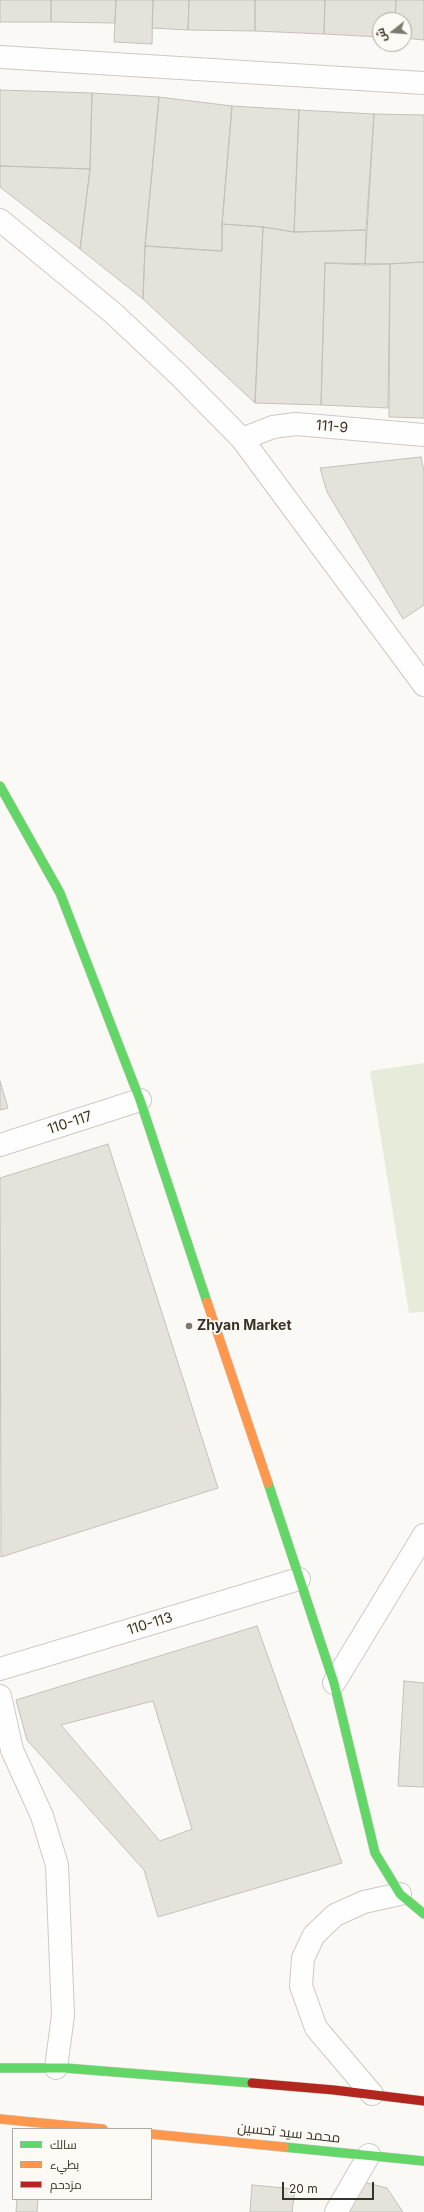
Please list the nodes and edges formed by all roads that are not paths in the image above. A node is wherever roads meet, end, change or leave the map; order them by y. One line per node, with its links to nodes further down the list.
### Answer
1 (0, 57): 2 (street)
2 (424, 82)
3 (0, 220): 5 (street)
4 (424, 435): 5 (street, 111-9)
5 (242, 439): 6 (street)
6 (424, 685)
7 (0, 786): 8 (street)
8 (140, 1100): 9 (street, 110-117); 11 (street)
9 (0, 1145)
10 (423, 1538): 13 (street)
11 (299, 1579): 12 (street, 110-113); 13 (street)
12 (0, 1669)
13 (334, 1683): 15 (street)
14 (0, 1696): 18 (street)
15 (400, 1894): 16 (street); 19 (street)
16 (424, 1914)
17 (0, 2068): 18 (street)
18 (56, 2068): 19 (street)
19 (372, 2094): 20 (street)
20 (424, 2102)
21 (0, 2119): 22 (street)
22 (93, 2128)
23 (152, 2134): 24 (street, محمد سید تحسین)
24 (369, 2155): 25 (street, محمد سید تحسین); 26 (street)
25 (424, 2162)
26 (336, 2212)

